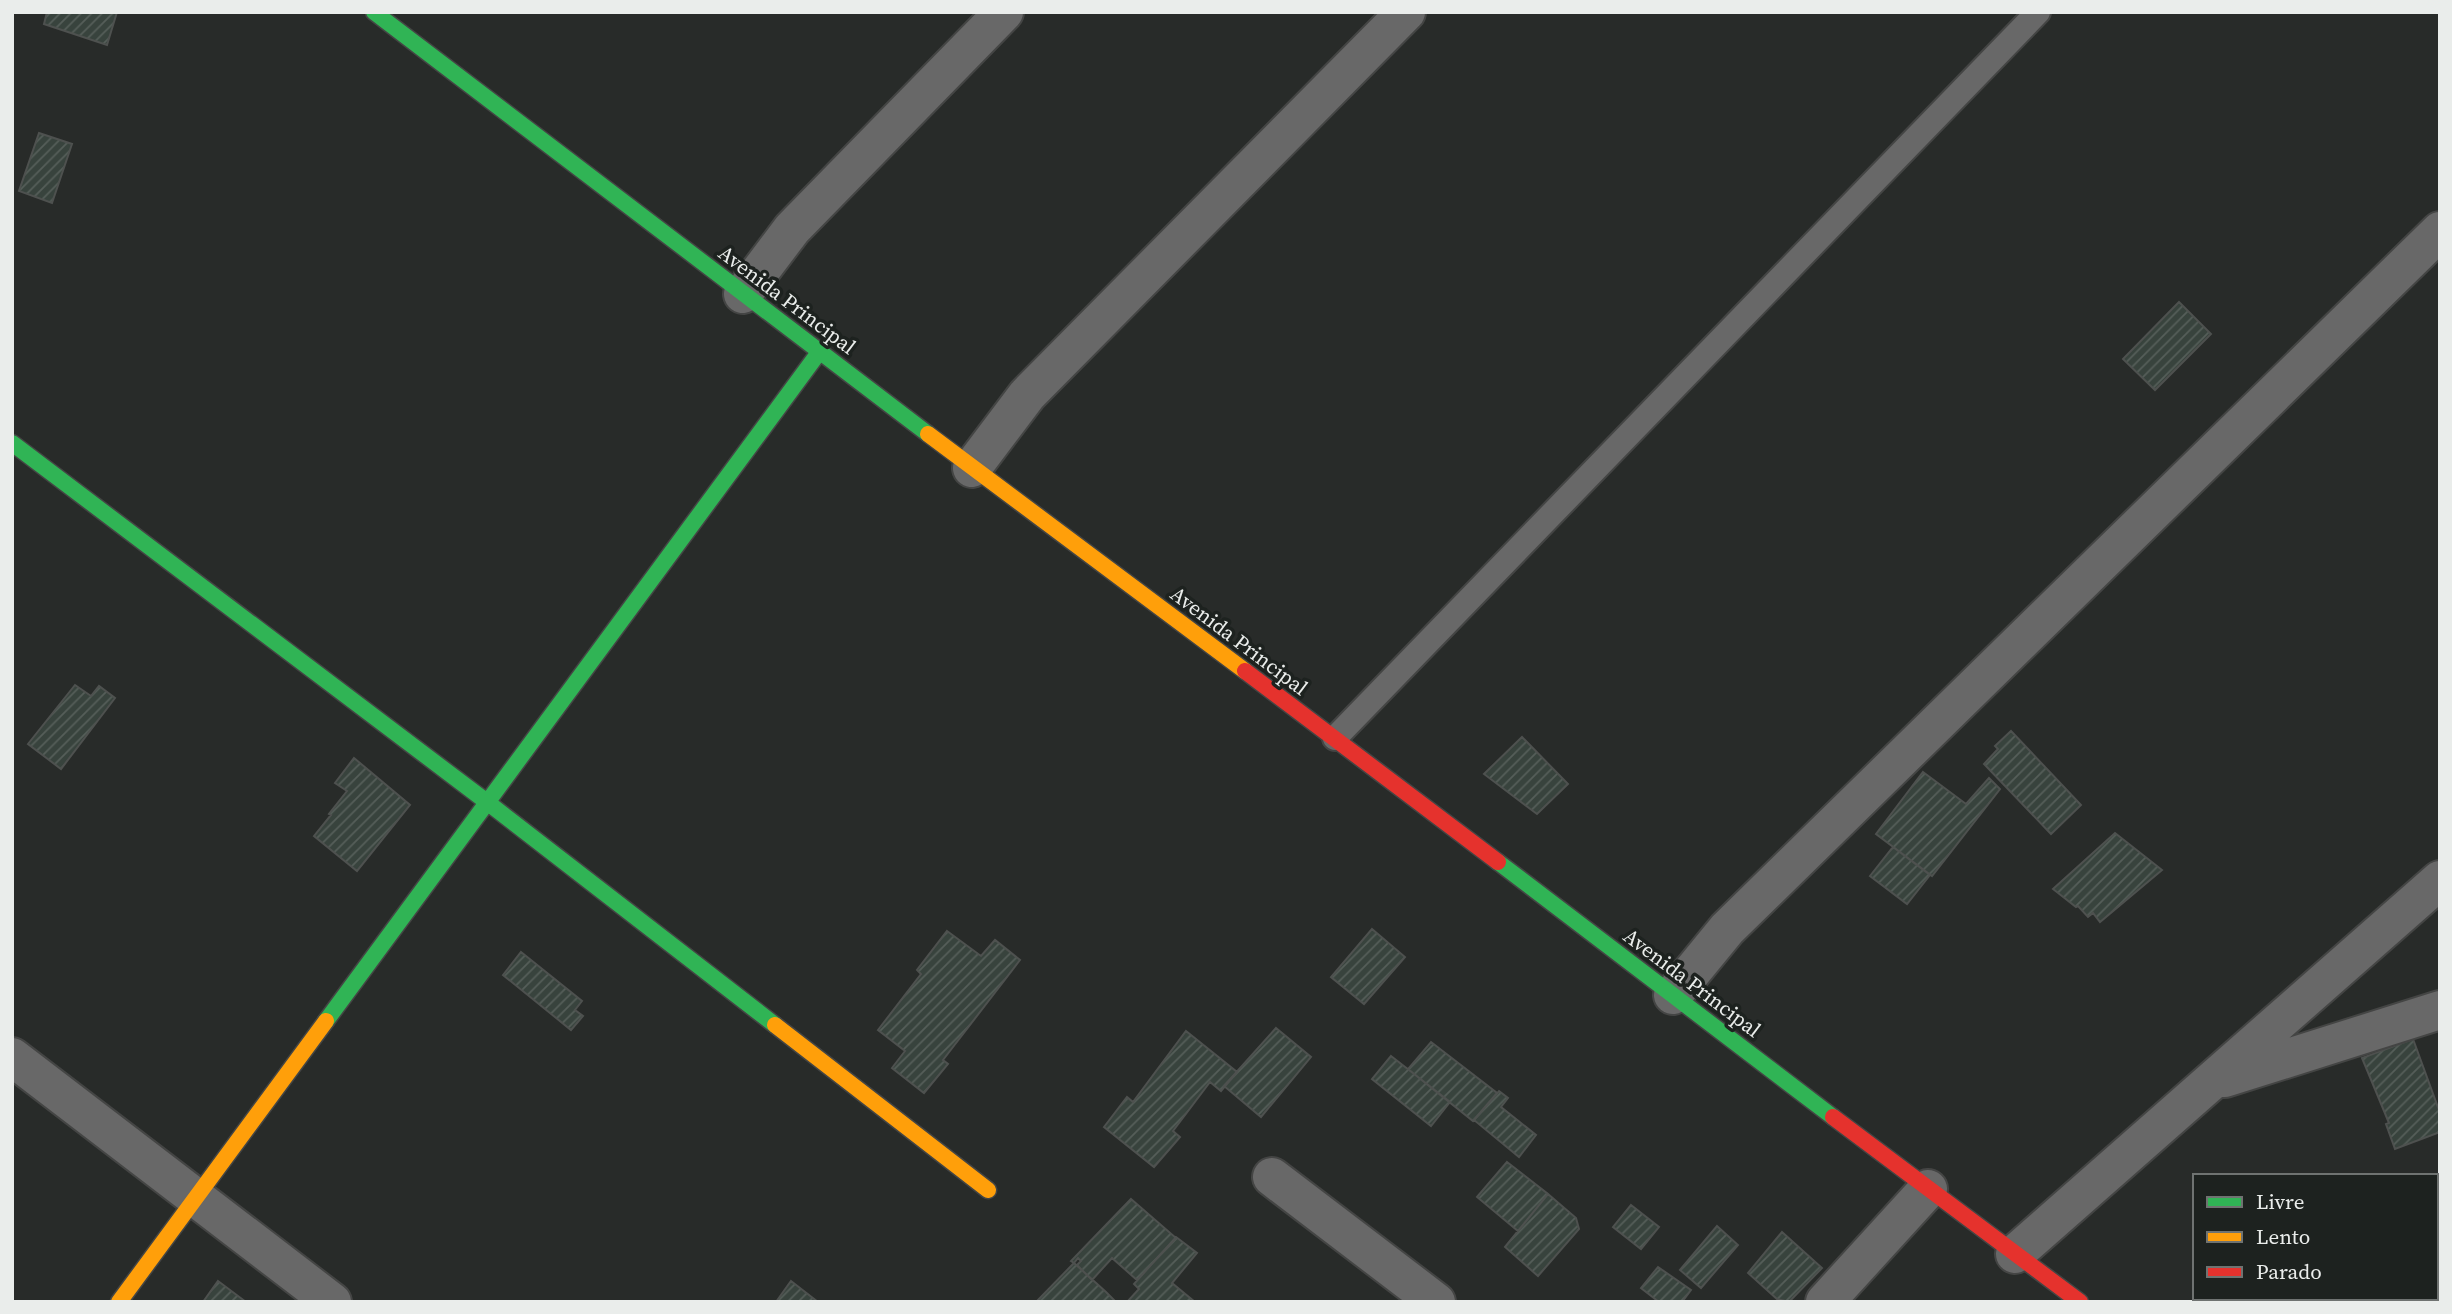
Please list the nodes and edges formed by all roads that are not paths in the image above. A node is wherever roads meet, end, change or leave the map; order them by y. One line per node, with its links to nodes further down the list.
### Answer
1 (374, 12): 6 (street, Avenida Principal)
2 (1004, 12): 6 (street)
3 (1406, 12): 9 (street)
4 (2038, 12): 10 (lane)
5 (2440, 231): 13 (street)
6 (743, 294): 7 (street, Avenida Principal)
7 (820, 351): 9 (street, Avenida Principal); 11 (street)
8 (12, 443): 11 (street)
9 (972, 468): 10 (street, Avenida Principal)
10 (1335, 738): 13 (street, Avenida Principal)
11 (487, 802): 19 (street); 20 (street)
12 (2440, 880): 16 (street)
13 (1673, 995): 18 (street, Avenida Principal)
14 (2440, 1010): 16 (street)
15 (12, 1057): 20 (street)
16 (2213, 1082): 21 (street)
17 (1272, 1177): 24 (street)
18 (1928, 1189): 21 (street, Avenida Principal); 25 (street)
19 (988, 1190)
20 (196, 1197): 22 (street); 23 (street)
21 (2015, 1254): 26 (street, Avenida Principal)
22 (119, 1302)
23 (332, 1302)
24 (1436, 1302)
25 (1825, 1302)
26 (2080, 1302)

